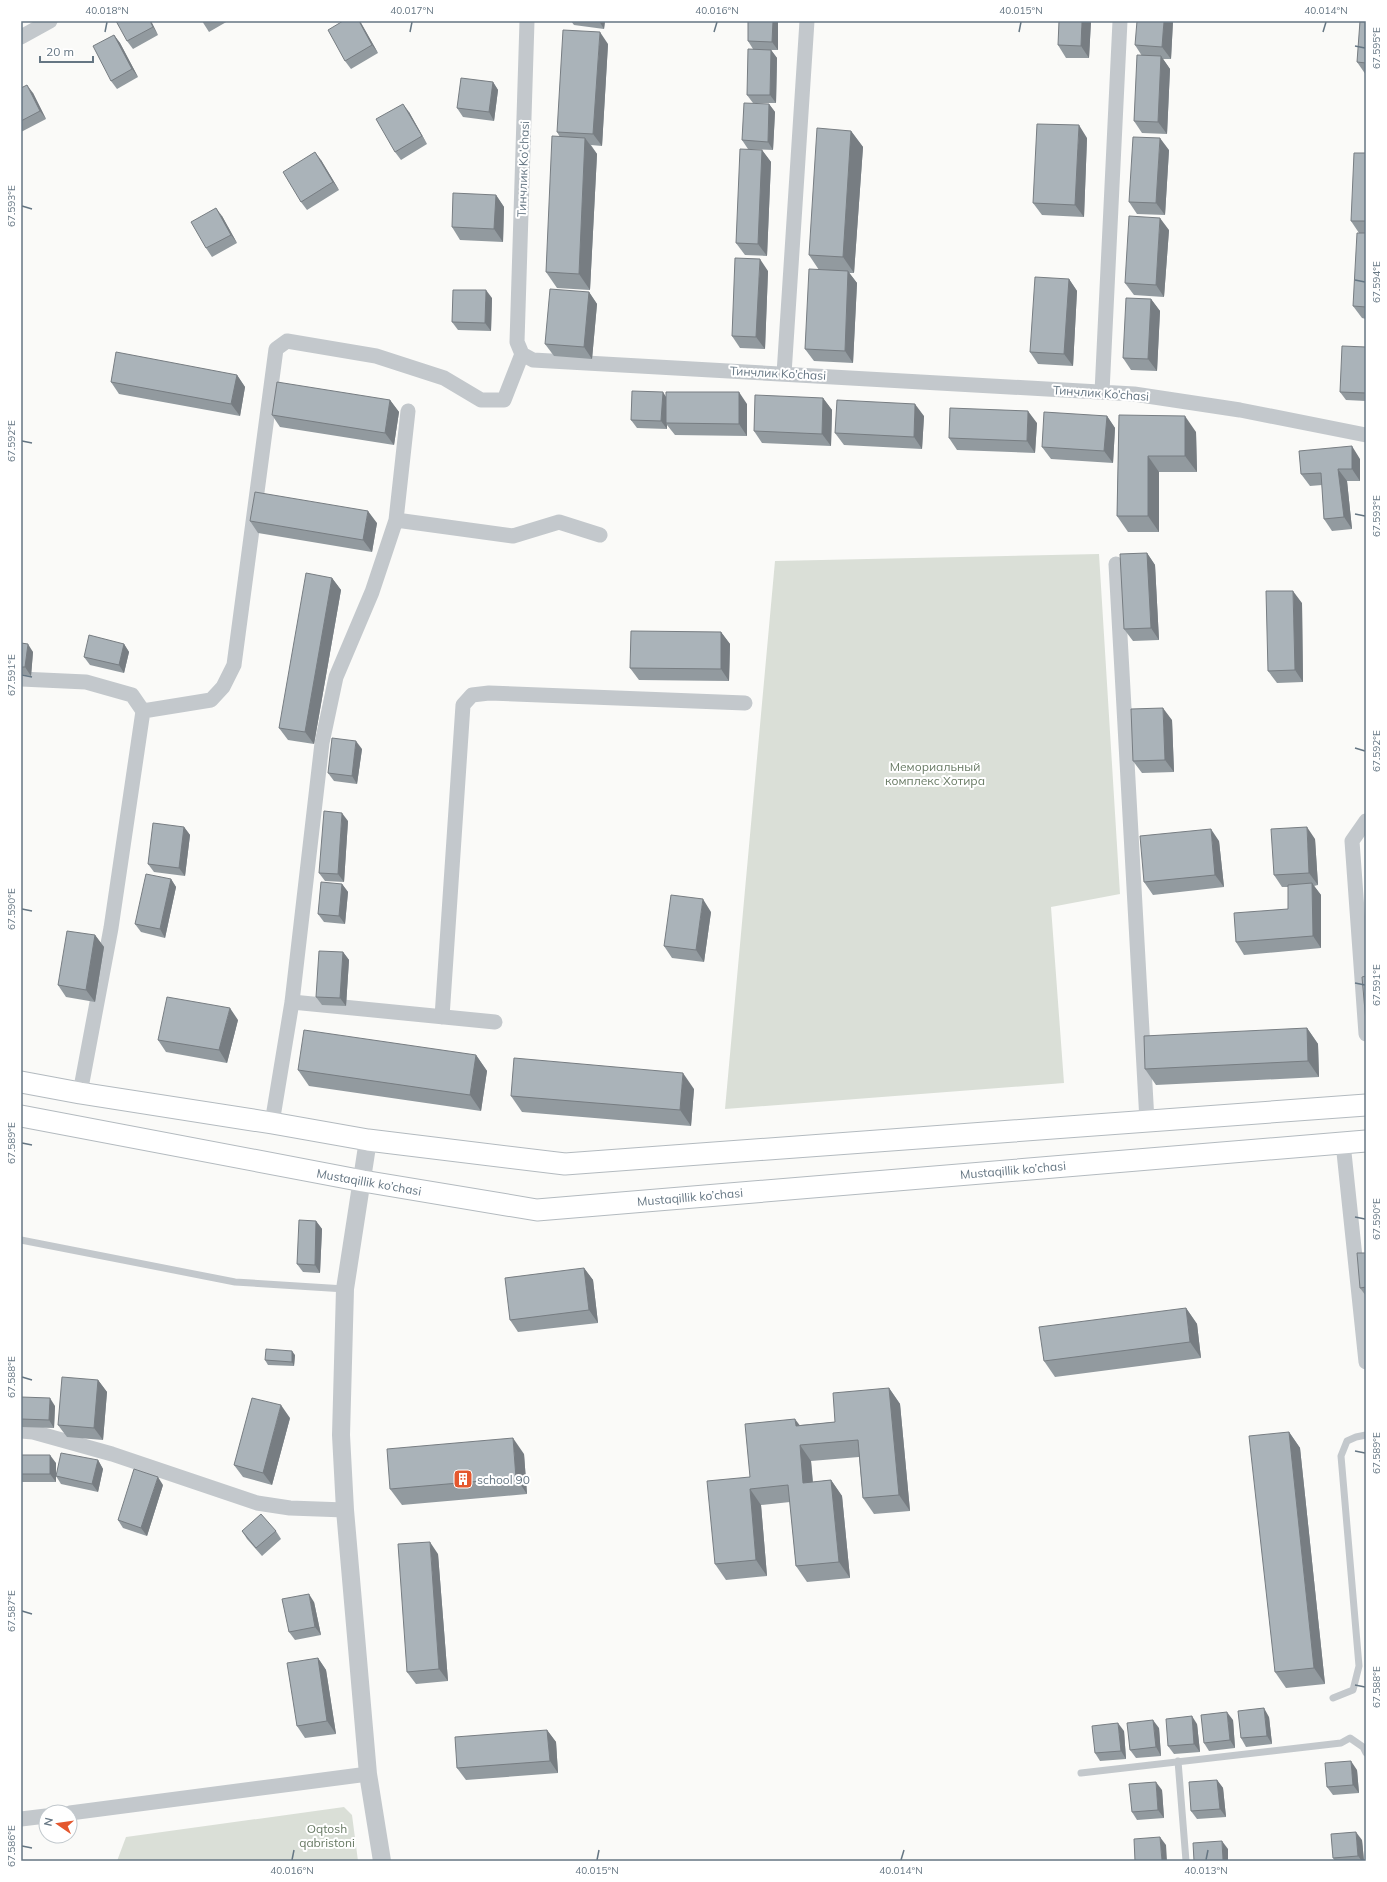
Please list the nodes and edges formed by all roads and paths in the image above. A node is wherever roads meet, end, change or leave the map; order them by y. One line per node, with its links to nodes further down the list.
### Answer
1 (50, 21): 5 (street)
2 (527, 21): 6 (street, Тинчлик Ko’chasi)
3 (807, 21): 7 (street)
4 (1120, 21): 8 (street)
5 (21, 37)
6 (522, 354): 7 (street, Тинчлик Ko’chasi); 16 (street)
7 (784, 374): 8 (street, Тинчлик Ko’chasi)
8 (1102, 392): 10 (street, Тинчлик Ko’chasi)
9 (408, 411): 11 (street)
10 (1366, 435)
11 (396, 520): 12 (street); 18 (street)
12 (600, 535)
13 (1116, 564): 26 (street)
14 (21, 679): 16 (street)
15 (745, 703): 19 (street)
16 (143, 711): 23 (street)
17 (1366, 821): 21 (street)
18 (292, 1002): 19 (street); 27 (street)
19 (442, 1017): 20 (street)
20 (495, 1022)
21 (1366, 1034)
22 (21, 1082): 23 (main road)
23 (80, 1093): 27 (main road)
24 (1366, 1106): 26 (main road)
25 (21, 1116): 31 (main road, Mustaqillik ko’chasi)
26 (1147, 1122): 28 (main road)
27 (272, 1123): 28 (main road)
28 (368, 1140): 31 (street)
29 (1366, 1141): 30 (main road, Mustaqillik ko’chasi)
30 (1343, 1143): 31 (main road, Mustaqillik ko’chasi); 34 (street)
31 (363, 1181): 33 (street)
32 (21, 1240): 33 (lane)
33 (345, 1289): 37 (street)
34 (1366, 1362)
35 (21, 1431): 37 (street)
36 (1366, 1436): 38 (lane)
37 (345, 1510): 42 (street)
38 (1333, 1698)
39 (1366, 1753): 40 (lane)
40 (1178, 1761): 41 (lane); 47 (lane)
41 (1081, 1772)
42 (368, 1774): 43 (street); 46 (street)
43 (78, 1812)
44 (38, 1817): 45 (street)
45 (21, 1819)
46 (382, 1861)
47 (1186, 1861)

